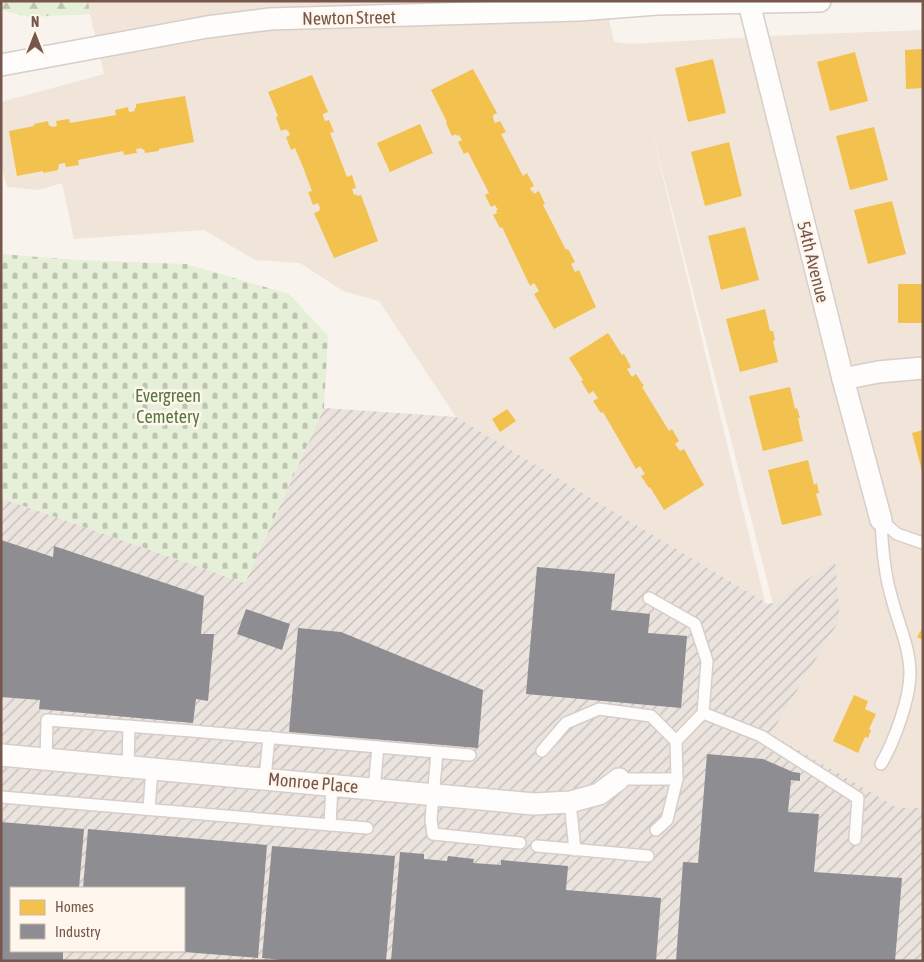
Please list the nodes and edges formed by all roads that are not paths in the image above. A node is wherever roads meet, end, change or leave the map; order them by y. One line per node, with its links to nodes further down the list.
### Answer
1 (820, 1): 2 (street, Newton Street)
2 (749, 3): 3 (street, Newton Street); 5 (street, 54th Avenue)
3 (1, 65)
4 (923, 368): 5 (street)
5 (842, 379): 6 (street, 54th Avenue)
6 (881, 520): 7 (lane); 19 (lane)
7 (923, 543)
8 (649, 598): 9 (lane)
9 (703, 712): 12 (lane); 34 (lane)
10 (129, 726): 11 (lane); 18 (lane); 20 (lane)
11 (269, 737): 13 (lane); 22 (lane)
12 (676, 741): 14 (lane); 24 (lane)
13 (378, 747): 15 (lane); 26 (lane)
14 (542, 751)
15 (437, 753): 16 (lane); 27 (lane)
16 (470, 755)
17 (1, 756): 18 (street, Monroe Place)
18 (46, 760): 20 (street, Monroe Place)
19 (881, 764)
20 (128, 767): 21 (street, Monroe Place)
21 (152, 769): 22 (street, Monroe Place); 30 (lane)
22 (265, 779): 25 (street, Monroe Place)
23 (619, 779): 24 (lane); 29 (street, Monroe Place)
24 (677, 779): 33 (lane)
25 (332, 785): 26 (street, Monroe Place); 31 (lane)
26 (374, 789): 27 (street, Monroe Place)
27 (434, 794): 29 (street, Monroe Place); 35 (lane)
28 (1, 797): 30 (lane)
29 (570, 802): 37 (lane)
30 (149, 809): 31 (lane)
31 (330, 825): 32 (lane)
32 (367, 828)
33 (656, 830)
34 (855, 839)
35 (520, 843)
36 (537, 846): 37 (lane)
37 (575, 850): 38 (lane)
38 (648, 856)

